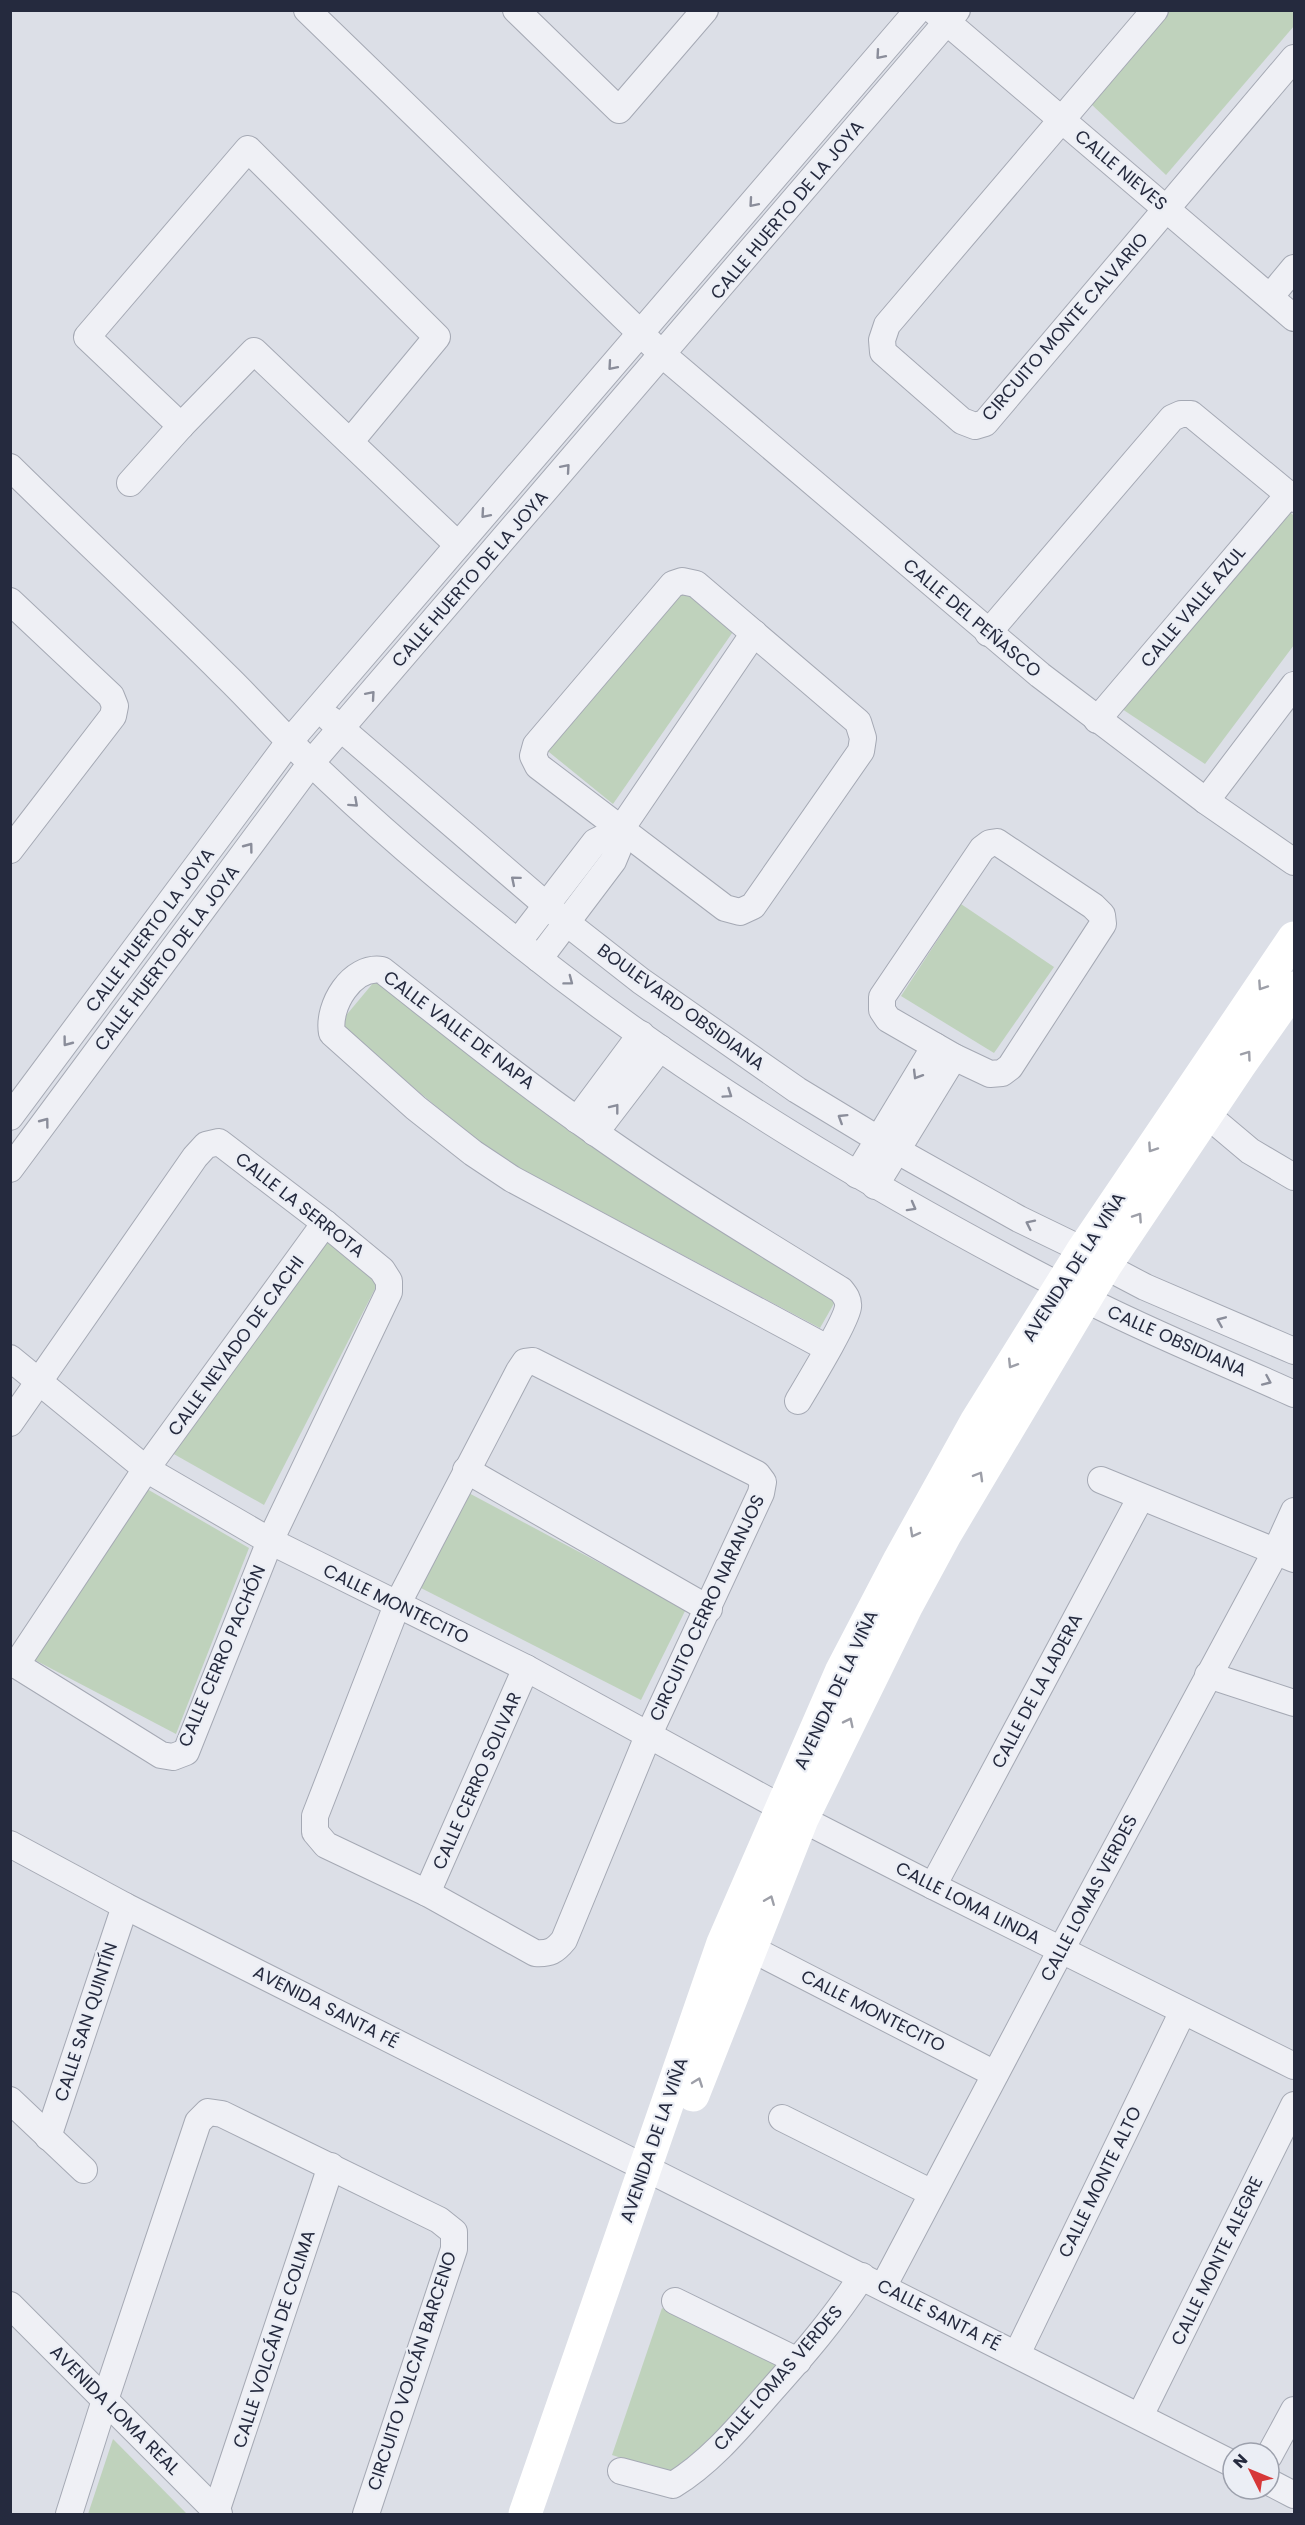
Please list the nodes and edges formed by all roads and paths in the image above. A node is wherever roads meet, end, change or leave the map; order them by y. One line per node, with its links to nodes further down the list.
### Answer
1 (307, 10): 13 (street, CALLE DEL PEÑASCO)
2 (516, 10): 3 (street)
3 (705, 10)
4 (918, 10): 13 (street, CALLE HUERTO LA JOYA, one-way to 13)
5 (1155, 10): 8 (street)
6 (946, 14): 8 (street, CALLE NIEVES); 14 (street, CALLE HUERTO DE LA JOYA)
7 (1294, 58): 9 (street)
8 (1061, 119): 9 (street, CALLE NIEVES); 9 (street, CIRCUITO MONTE CALVARIO)
9 (1168, 209): 11 (street, CALLE NIEVES)
10 (1294, 268): 11 (street)
11 (1270, 297): 12 (street, CALLE NIEVES)
12 (1294, 318)
13 (640, 333): 14 (street, CALLE DEL PEÑASCO); 20 (street, CALLE HUERTO LA JOYA, one-way to 20)
14 (663, 355): 23 (street, CALLE DEL PEÑASCO); 27 (street, CALLE HUERTO DE LA JOYA, one-way to 14)
15 (181, 426): 16 (street); 16 (street); 18 (street)
16 (350, 442): 20 (street)
17 (10, 467): 28 (street)
18 (130, 483)
19 (1292, 497): 23 (street); 26 (street, CALLE VALLE AZUL)
20 (458, 545): 25 (street, CALLE HUERTO LA JOYA)
21 (11, 603): 32 (street)
22 (753, 633): 31 (street); 31 (street); 31 (street)
23 (988, 633): 26 (street, CALLE DEL PEÑASCO)
24 (1294, 684): 30 (street)
25 (318, 709): 27 (street, BOULEVARD OBSIDIANA); 28 (street, CALLE HUERTO LA JOYA)
26 (1097, 720): 30 (street, CALLE DEL PEÑASCO)
27 (342, 729): 29 (street, CALLE HUERTO DE LA JOYA); 34 (street, BOULEVARD OBSIDIANA, one-way to 27)
28 (289, 741): 29 (street); 43 (street, CALLE HUERTO LA JOYA, one-way to 43)
29 (311, 763): 37 (street, one-way to 37); 46 (street, CALLE HUERTO DE LA JOYA, one-way to 29)
30 (1206, 801): 33 (street, CALLE DEL PEÑASCO)
31 (621, 829): 34 (street); 35 (street)
32 (10, 850)
33 (1294, 862)
34 (546, 906): 35 (street, BOULEVARD OBSIDIANA); 37 (street)
35 (567, 923): 38 (street); 45 (street, BOULEVARD OBSIDIANA, one-way to 35)
36 (1294, 938): 50 (street, AVENIDA DE LA VIÑA, one-way to 50)
37 (518, 942): 38 (street)
38 (539, 959): 40 (street, one-way to 40)
39 (1290, 1004): 42 (street, AVENIDA DE LA VIÑA, one-way to 39)
40 (651, 1041): 44 (street); 48 (street, one-way to 48)
41 (944, 1051): 41 (street); 45 (street)
42 (1206, 1114): 47 (street); 50 (street, AVENIDA DE LA VIÑA, one-way to 42)
43 (10, 1118)
44 (586, 1127): 52 (street, CALLE VALLE DE NAPA); 52 (street, CALLE VALLE DE NAPA)
45 (887, 1145): 48 (street); 50 (street, BOULEVARD OBSIDIANA, one-way to 45)
46 (10, 1169)
47 (1294, 1177)
48 (866, 1180): 51 (street, one-way to 51)
49 (325, 1223): 55 (street, CALLE LA SERROTA); 59 (street, CALLE NEVADO DE CACHI); 64 (street, CALLE LA SERROTA)
50 (1094, 1258): 51 (street, AVENIDA DE LA VIÑA); 53 (street, CALLE OBSIDIANA, one-way to 50)
51 (1073, 1292): 56 (street, CALLE OBSIDIANA, one-way to 56); 73 (street, AVENIDA DE LA VIÑA)
52 (827, 1348): 57 (street, CALLE VALLE DE NAPA)
53 (1294, 1351)
54 (10, 1358): 55 (street, CALLE MONTECITO)
55 (38, 1382): 58 (street); 59 (street, CALLE MONTECITO)
56 (1294, 1394)
57 (798, 1401)
58 (10, 1423)
59 (146, 1469): 64 (street, CALLE MONTECITO); 68 (street, CALLE NEVADO DE CACHI)
60 (466, 1470): 66 (street, CIRCUITO CERRO NARANJOS); 67 (street); 67 (street, CIRCUITO CERRO NARANJOS)
61 (1101, 1480): 62 (street)
62 (1140, 1497): 65 (street); 75 (street, CALLE DE LA LADERA)
63 (1294, 1511): 65 (street, CALLE LOMAS VERDES)
64 (270, 1541): 66 (street, CALLE MONTECITO); 68 (street, CALLE CERRO PACHÓN)
65 (1285, 1556): 70 (street, CALLE LOMAS VERDES)
66 (397, 1605): 69 (street, CALLE MONTECITO); 76 (street, CIRCUITO CERRO NARANJOS)
67 (709, 1609): 72 (street, CIRCUITO CERRO NARANJOS)
68 (13, 1663)
69 (526, 1668): 72 (street, CALLE MONTECITO); 76 (street, CALLE CERRO SOLIVAR)
70 (1208, 1675): 71 (street); 79 (street, CALLE LOMAS VERDES)
71 (1294, 1703)
72 (648, 1736): 73 (street, CALLE MONTECITO); 76 (street, CIRCUITO CERRO NARANJOS)
73 (792, 1813): 75 (street, CALLE LOMA LINDA); 78 (street, AVENIDA DE LA VIÑA, one-way to 73); 89 (street, AVENIDA DE LA VIÑA)
74 (10, 1844): 77 (street, AVENIDA SANTA FÉ)
75 (933, 1886): 79 (street, CALLE LOMA LINDA)
76 (428, 1893)
77 (124, 1906): 86 (street, CALLE SAN QUINTÍN); 89 (street, AVENIDA SANTA FÉ)
78 (750, 1948): 82 (street, CALLE MONTECITO); 89 (street, AVENIDA DE LA VIÑA, one-way to 78)
79 (1061, 1950): 80 (street, CALLE LOMA LINDA); 82 (street, CALLE LOMAS VERDES)
80 (1183, 2010): 81 (street, CALLE LOMA LINDA); 94 (street, CALLE MONTE ALTO)
81 (1294, 2066)
82 (995, 2074): 90 (street, CALLE LOMAS VERDES)
83 (10, 2100): 86 (street)
84 (1294, 2105): 98 (street, CALLE MONTE ALEGRE)
85 (782, 2118): 90 (street)
86 (48, 2137): 88 (street)
87 (331, 2166): 96 (street, CIRCUITO VOLCÁN BARCENO); 102 (street, CALLE VOLCÁN DE COLIMA); 104 (street, CIRCUITO VOLCÁN BARCENO)
88 (84, 2170)
89 (654, 2171): 91 (street, CALLE SANTA FÉ); 105 (street, AVENIDA DE LA VIÑA)
90 (932, 2193): 91 (street, CALLE LOMAS VERDES)
91 (873, 2281): 94 (street, CALLE SANTA FÉ); 95 (street, CALLE LOMAS VERDES)
92 (675, 2301): 95 (street)
93 (10, 2305): 96 (street, AVENIDA LOMA REAL)
94 (1017, 2354): 98 (street, CALLE SANTA FÉ)
95 (798, 2361): 101 (street, CALLE LOMAS VERDES)
96 (105, 2400): 102 (street, AVENIDA LOMA REAL); 103 (street)
97 (1294, 2410): 99 (street)
98 (1140, 2416): 100 (street, CALLE SANTA FÉ)
99 (1277, 2441)
100 (1221, 2458)
101 (621, 2471)
102 (218, 2513)
103 (69, 2514)
104 (366, 2514)
105 (525, 2514)

